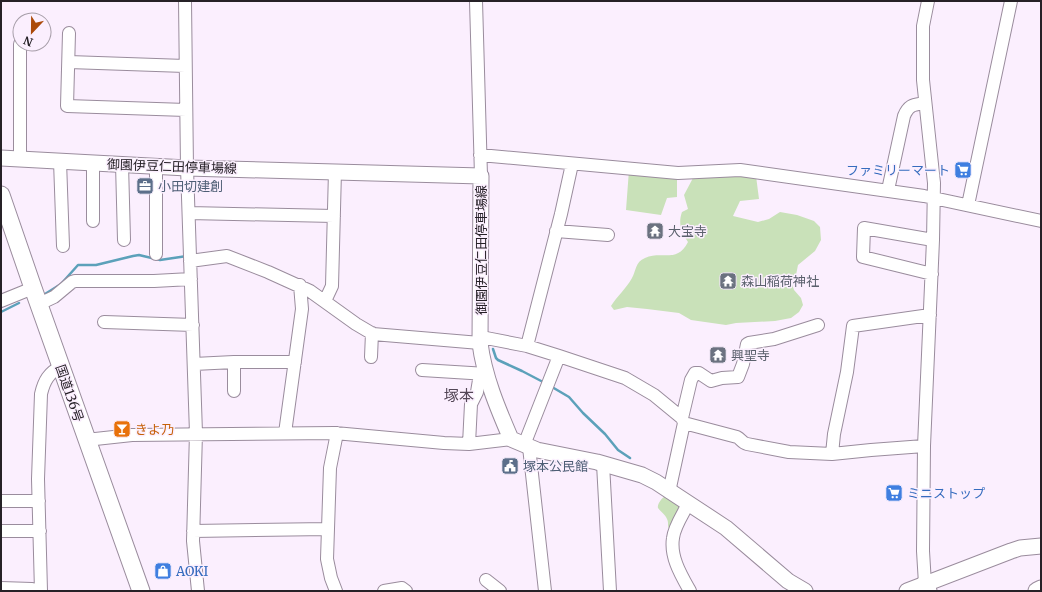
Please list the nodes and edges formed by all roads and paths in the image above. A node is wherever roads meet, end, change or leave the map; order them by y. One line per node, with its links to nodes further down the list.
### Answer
1 (185, 1): 8 (street)
2 (476, 1): 11 (street)
3 (928, 1): 9 (street)
4 (1011, 1): 25 (street)
5 (69, 34): 7 (street)
6 (20, 52): 13 (street)
7 (69, 62): 8 (street); 10 (street)
8 (185, 66): 10 (street)
9 (925, 103): 22 (street); 24 (street)
10 (186, 110): 19 (street)
11 (480, 155): 17 (street); 21 (street)
12 (1, 158): 13 (main road, 御園伊豆仁田停車場線)
13 (20, 159): 14 (main road, 御園伊豆仁田停車場線)
14 (60, 161): 15 (main road, 御園伊豆仁田停車場線); 35 (street)
15 (93, 163): 16 (main road, 御園伊豆仁田停車場線); 29 (street)
16 (122, 164): 18 (main road, 御園伊豆仁田停車場線); 33 (street)
17 (572, 164): 22 (street); 31 (street)
18 (156, 166): 19 (main road, 御園伊豆仁田停車場線); 36 (street)
19 (187, 168): 20 (main road, 御園伊豆仁田停車場線); 26 (street)
20 (335, 171): 21 (main road, 御園伊豆仁田停車場線); 27 (street)
21 (481, 176): 50 (main road, 御園伊豆仁田停車場線)
22 (888, 190): 24 (street)
23 (1, 195): 41 (highway, 国道136号)
24 (933, 198): 25 (street); 34 (street)
25 (968, 205): 30 (street)
26 (189, 213): 27 (street); 37 (street)
27 (334, 216): 43 (street)
28 (1, 221): 41 (highway, 国道136号)
29 (93, 221)
30 (1041, 221)
31 (556, 231): 32 (street); 51 (street)
32 (608, 234)
33 (124, 240)
34 (933, 240): 38 (street); 38 (street)
35 (63, 246)
36 (156, 254)
37 (190, 261): 39 (street); 40 (street)
38 (932, 274): 45 (street)
39 (191, 279): 44 (street); 47 (street)
40 (300, 286): 43 (street); 55 (street)
41 (29, 289): 42 (street); 44 (highway, 国道136号); 57 (highway, 国道136号)
42 (1, 301)
43 (325, 301): 49 (street)
44 (39, 304): 57 (highway, 国道136号)
45 (930, 314): 68 (street); 69 (street)
46 (104, 322): 47 (street)
47 (193, 325): 56 (street)
48 (818, 325): 61 (street)
49 (372, 333): 50 (street); 52 (street)
50 (480, 340): 51 (street); 59 (main road, 御園伊豆仁田停車場線)
51 (527, 346): 53 (street)
52 (371, 356)
53 (559, 356): 61 (street); 67 (street)
54 (234, 362): 55 (street); 56 (street); 60 (street)
55 (295, 362): 62 (street)
56 (194, 364): 64 (street)
57 (58, 369): 65 (highway, 国道136号); 73 (street); 86 (highway, 国道136号)
58 (422, 370): 59 (street)
59 (484, 374): 66 (street); 67 (main road, 御園伊豆仁田停車場線)
60 (234, 391)
61 (683, 420): 69 (street); 71 (street)
62 (285, 433): 63 (street); 64 (street)
63 (337, 433): 66 (street); 75 (street)
64 (196, 434): 65 (street); 78 (street)
65 (86, 440): 87 (highway, 国道136号)
66 (469, 444): 67 (street)
67 (521, 444): 70 (main road); 93 (street)
68 (924, 446): 69 (street); 82 (street)
69 (832, 454)
70 (603, 464): 71 (main road); 94 (street)
71 (669, 492): 74 (main road)
72 (1, 501): 73 (street)
73 (39, 501): 77 (street)
74 (688, 504): 84 (main road); 95 (street)
75 (328, 529): 78 (street); 89 (street)
76 (1, 530): 77 (street)
77 (40, 531): 85 (street)
78 (194, 531): 88 (street)
79 (1041, 546): 82 (main road)
80 (486, 580): 92 (street)
81 (1, 588): 85 (street)
82 (926, 589): 96 (main road)
83 (1041, 589): 97 (highway)
84 (802, 590)
85 (41, 591)
86 (132, 591)
87 (141, 591)
88 (198, 591)
89 (336, 591)
90 (384, 591): 91 (street)
91 (406, 591)
92 (500, 591)
93 (545, 591)
94 (610, 591)
95 (690, 591)
96 (907, 591)
97 (1037, 591)

